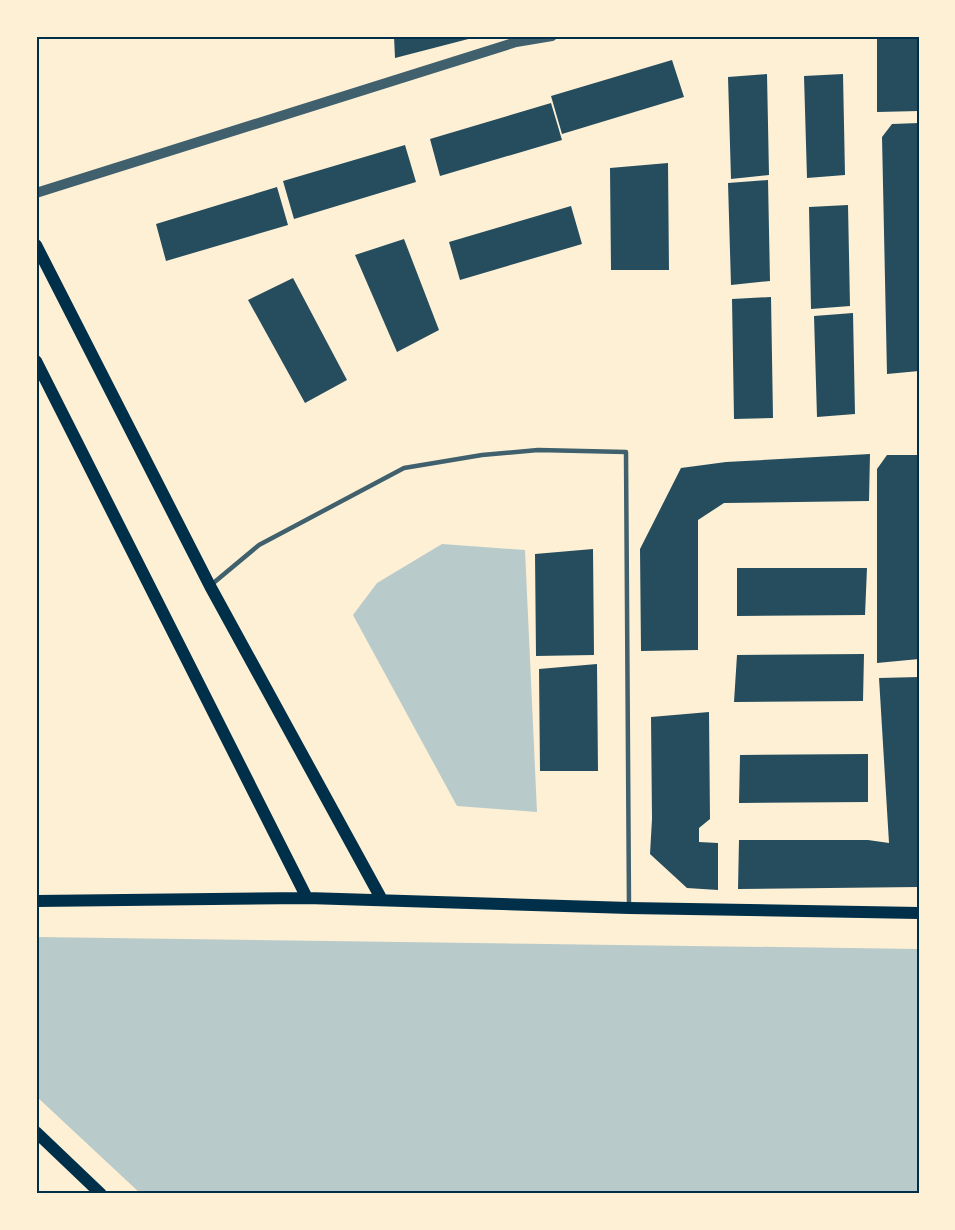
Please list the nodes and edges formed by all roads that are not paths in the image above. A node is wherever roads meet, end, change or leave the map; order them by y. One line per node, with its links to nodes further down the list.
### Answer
1 (552, 36): 2 (street)
2 (36, 193)
3 (36, 245): 5 (main road)
4 (36, 361): 6 (main road)
5 (210, 585): 7 (main road); 9 (lane)
6 (307, 898): 7 (main road); 8 (main road)
7 (382, 900): 9 (main road)
8 (36, 901)
9 (629, 908): 10 (main road)
10 (919, 913)
11 (36, 1132): 12 (main road)
12 (101, 1194)

